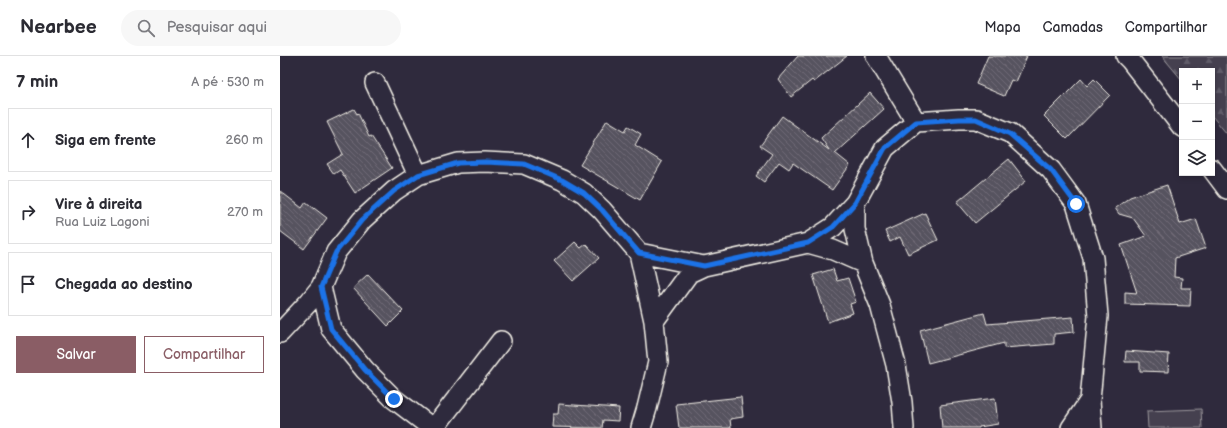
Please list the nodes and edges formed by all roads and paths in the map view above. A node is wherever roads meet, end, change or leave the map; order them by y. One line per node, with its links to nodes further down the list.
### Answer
1 (876, 56): 4 (street)
2 (1126, 56): 5 (street)
3 (376, 83): 7 (street)
4 (916, 122): 9 (street); 18 (street)
5 (1179, 123)
6 (1215, 172): 8 (street)
7 (418, 175): 11 (street); 14 (street)
8 (1227, 190)
9 (855, 203): 10 (street); 12 (street)
10 (808, 243): 12 (street); 13 (street)
11 (639, 253): 13 (street); 15 (street)
12 (863, 263): 21 (street)
13 (704, 266): 15 (street)
14 (321, 287): 16 (street); 19 (street)
15 (654, 321): 20 (street)
16 (280, 333)
17 (501, 340): 19 (street)
18 (1090, 400): 22 (street); 23 (street)
19 (433, 428)
20 (641, 428)
21 (904, 428)
22 (1071, 428)
23 (1092, 428)

